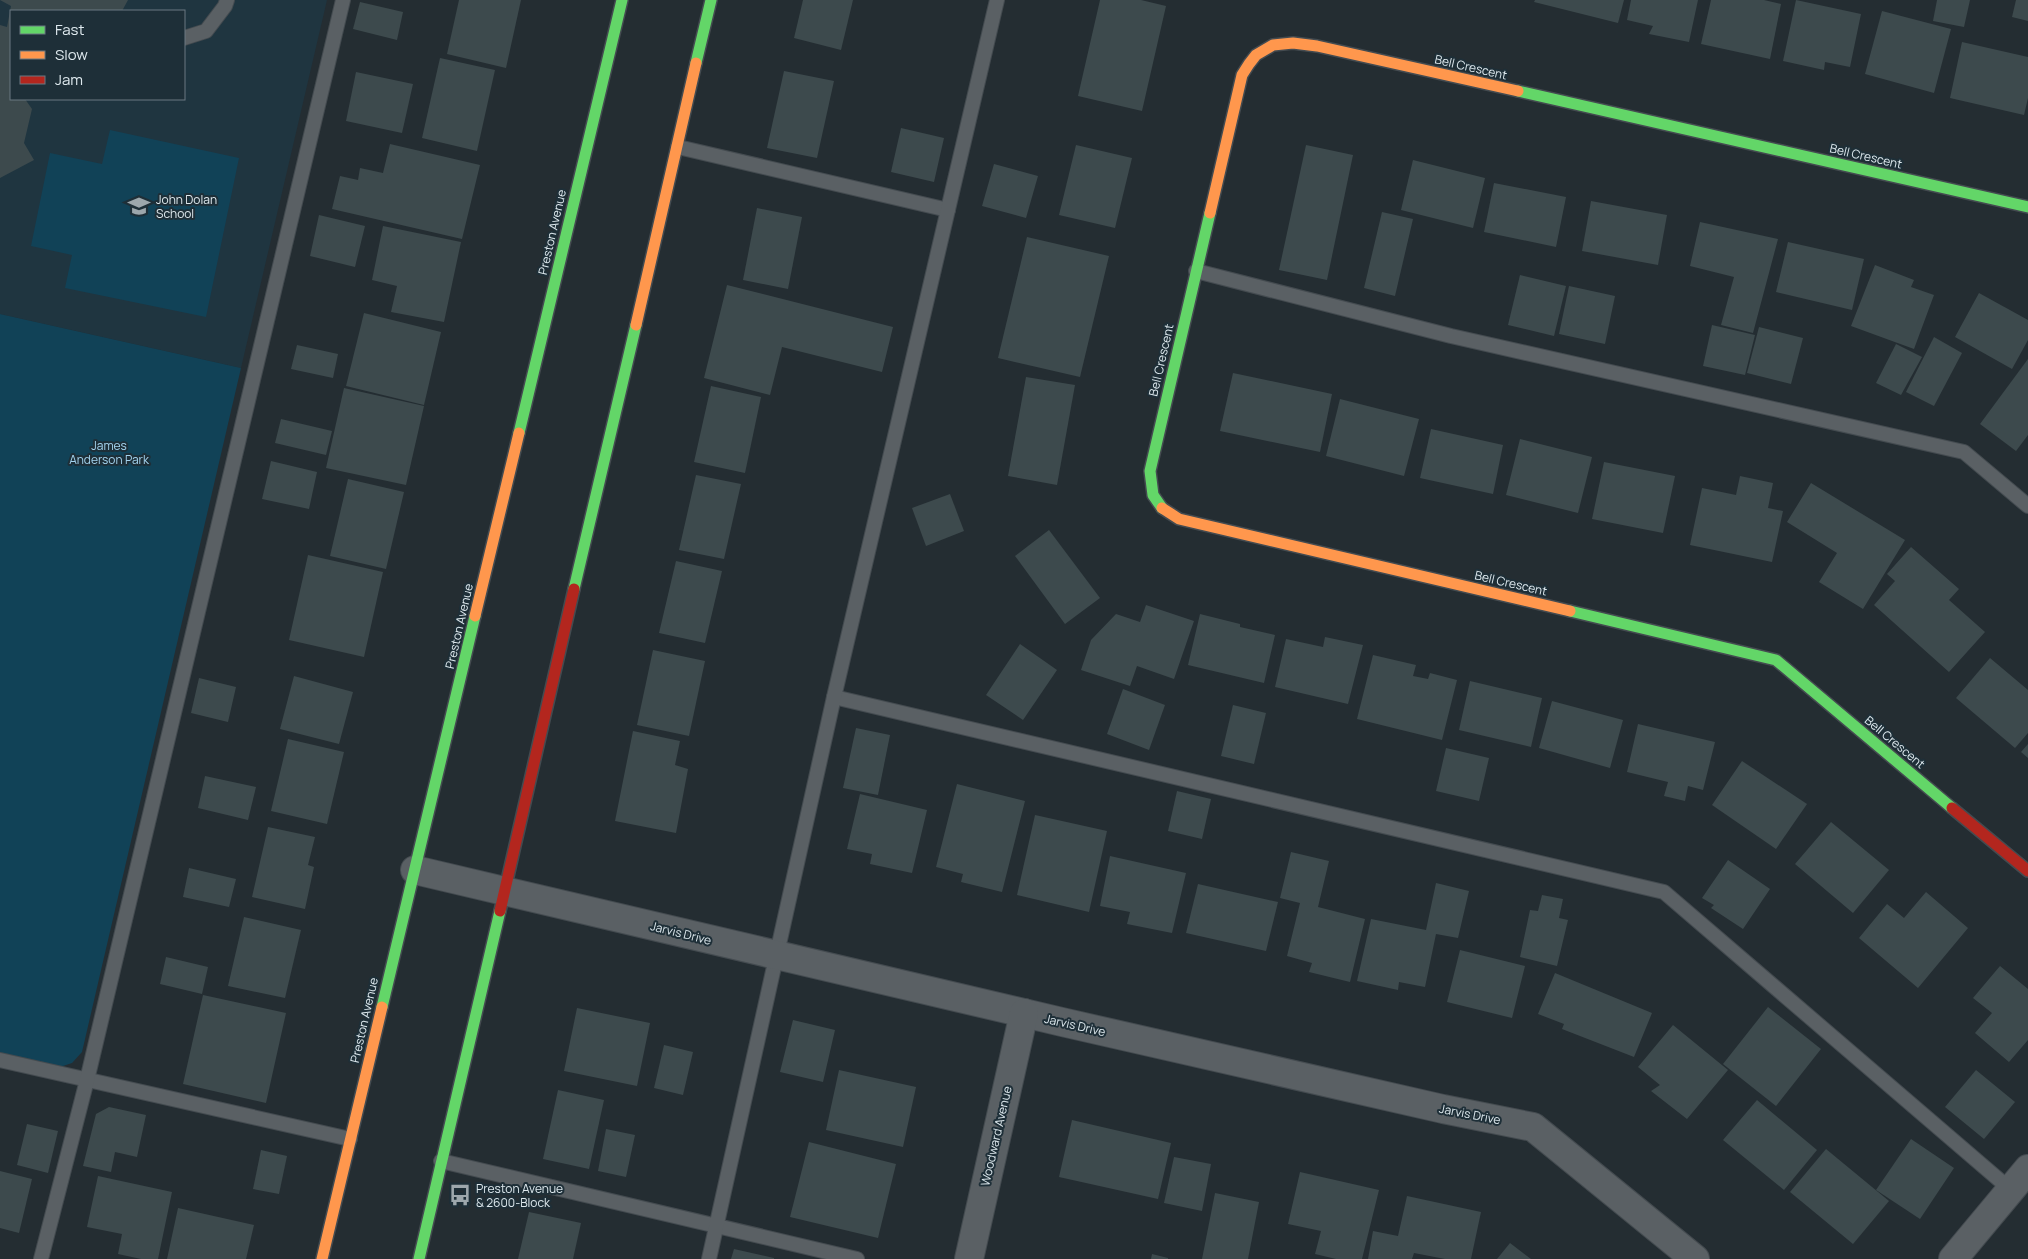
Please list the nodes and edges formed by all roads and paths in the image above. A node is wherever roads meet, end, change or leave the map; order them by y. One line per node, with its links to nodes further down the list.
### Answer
1 (227, 0): 6 (lane)
2 (343, 0): 19 (lane)
3 (622, 0): 13 (main road, Preston Avenue)
4 (711, 0): 7 (main road)
5 (997, 0): 9 (lane)
6 (185, 38)
7 (678, 147): 9 (lane); 15 (main road)
8 (2028, 207): 10 (main road, Bell Crescent)
9 (948, 210): 12 (lane)
10 (1196, 271): 11 (lane); 14 (main road, Bell Crescent)
11 (2028, 506)
12 (834, 696): 16 (lane); 23 (lane)
13 (415, 870): 15 (street, Jarvis Drive); 20 (main road, Preston Avenue)
14 (2028, 871)
15 (504, 890): 16 (street, Jarvis Drive); 21 (main road)
16 (775, 956): 17 (street, Jarvis Drive); 24 (lane)
17 (1024, 1013): 30 (street, Woodward Avenue); 31 (street, Jarvis Drive)
18 (0, 1060): 19 (lane)
19 (87, 1080): 20 (lane); 25 (lane)
20 (350, 1139): 26 (main road, Preston Avenue)
21 (441, 1161): 24 (lane); 27 (main road)
22 (2028, 1169): 23 (street)
23 (2011, 1190): 32 (street)
24 (716, 1226): 28 (lane); 29 (lane)
25 (41, 1259)
26 (322, 1259)
27 (419, 1259)
28 (709, 1259)
29 (857, 1259)
30 (968, 1259)
31 (1695, 1259)
32 (1953, 1259)

